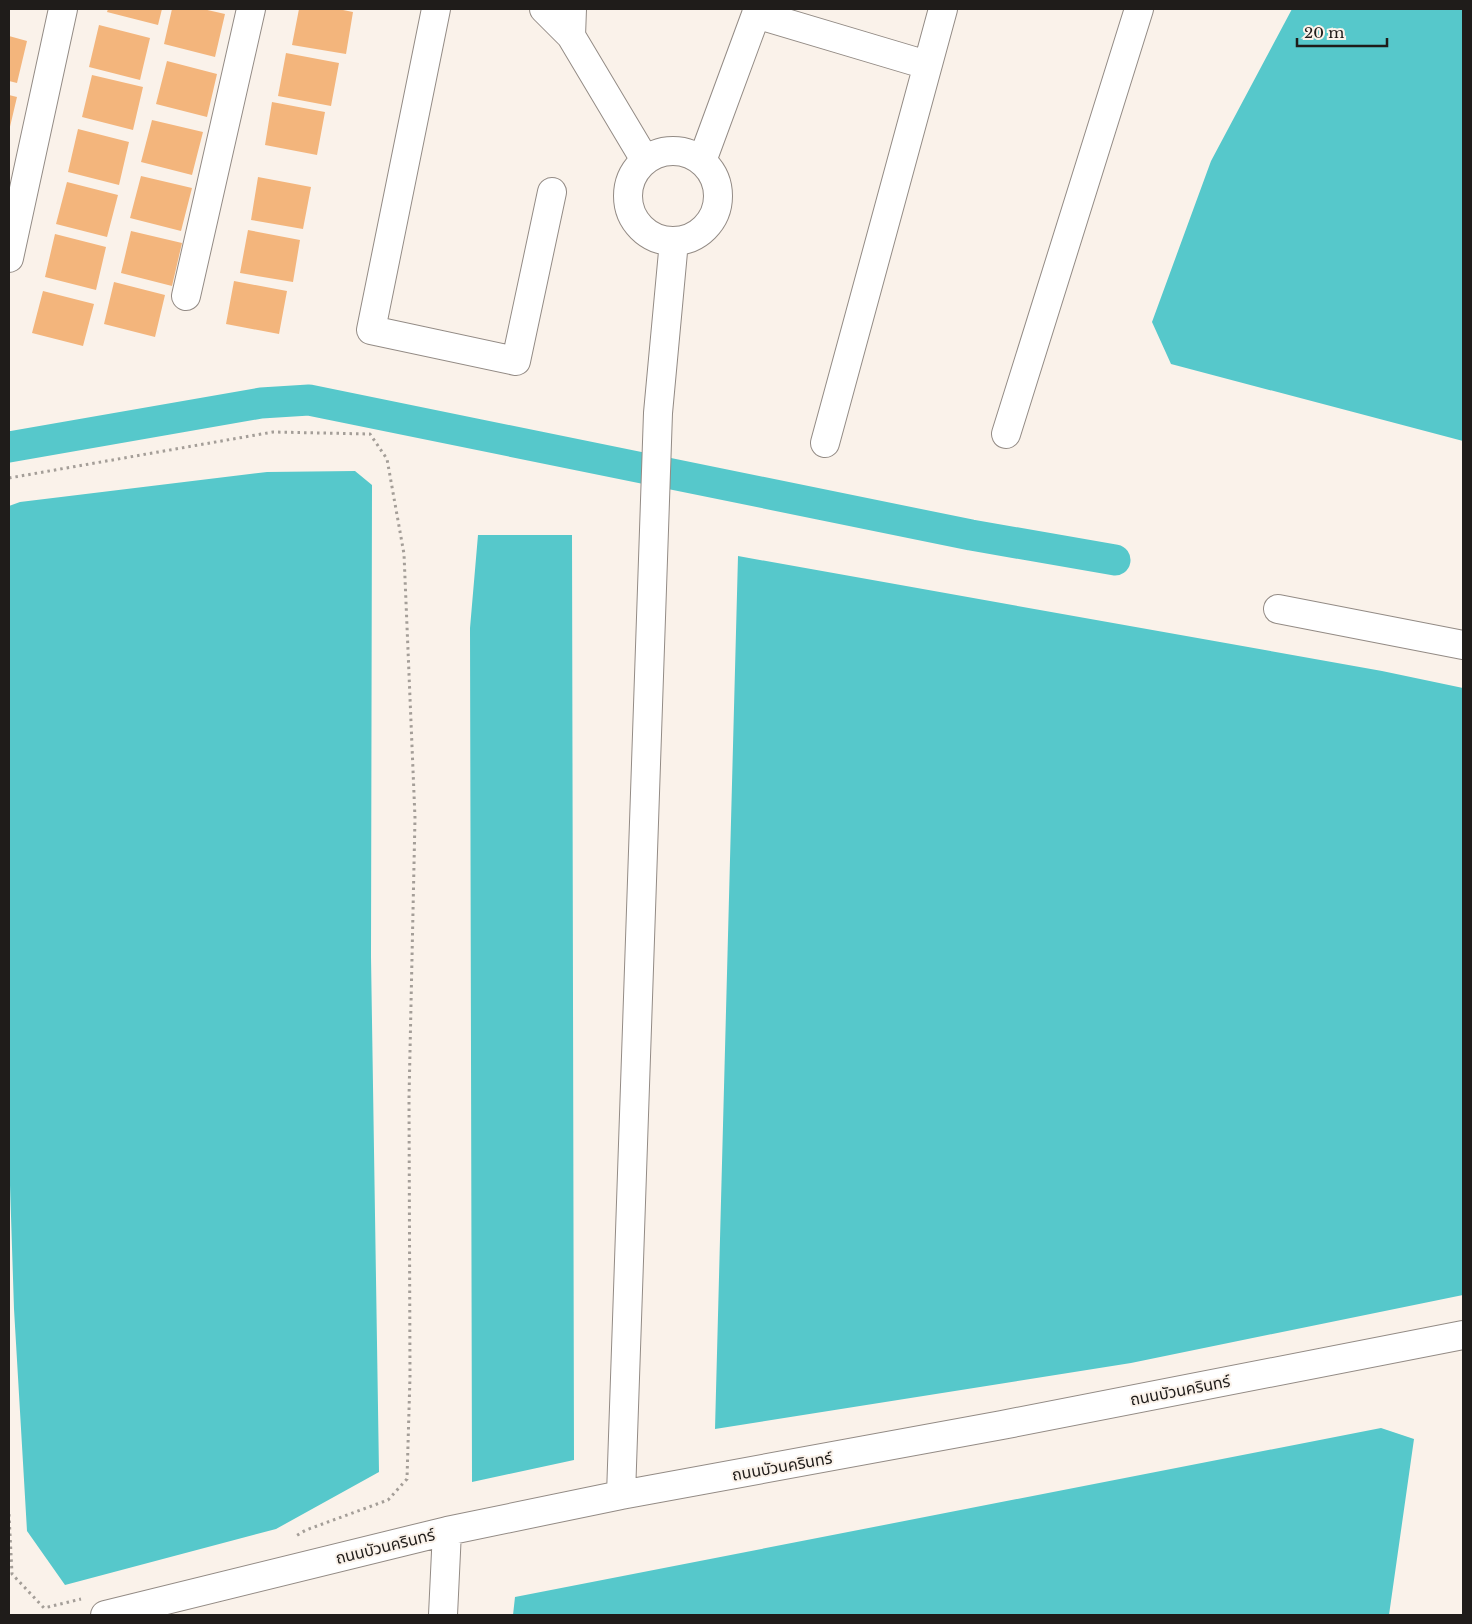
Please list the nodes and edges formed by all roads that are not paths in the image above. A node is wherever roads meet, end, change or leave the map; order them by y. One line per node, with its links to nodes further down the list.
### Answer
1 (61, 9): 15 (street)
2 (251, 9): 16 (street)
3 (436, 9): 13 (street)
4 (544, 9): 9 (street)
5 (572, 9): 9 (street)
6 (943, 9): 10 (street)
7 (1139, 9): 17 (street)
8 (757, 11): 10 (street); 12 (street)
9 (570, 36): 11 (street)
10 (927, 65): 18 (street)
11 (645, 160): 12 (street); 14 (street)
12 (702, 161): 14 (street)
13 (552, 192)
14 (674, 241): 22 (street)
15 (9, 258)
16 (186, 296)
17 (1006, 434)
18 (825, 442)
19 (1278, 609): 20 (street)
20 (1463, 645)
21 (1463, 1334): 22 (street, ถนนบัวนครินทร์)
22 (621, 1495): 23 (street, ถนนบัวนครินทร์)
23 (447, 1531): 24 (street, ถนนบัวนครินทร์); 25 (street)
24 (105, 1615)
25 (443, 1615)

